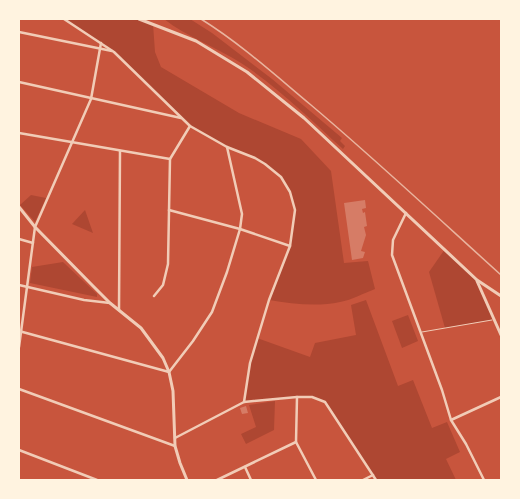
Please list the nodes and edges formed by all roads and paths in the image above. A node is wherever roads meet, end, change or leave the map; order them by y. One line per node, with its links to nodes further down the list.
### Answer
1 (64, 19): 4 (street)
2 (139, 19): 18 (street)
3 (19, 32): 5 (street)
4 (101, 43): 5 (street); 6 (street)
5 (100, 49): 6 (street); 8 (street)
6 (114, 52): 9 (street)
7 (19, 82): 8 (street)
8 (91, 99): 9 (street); 12 (street)
9 (182, 118): 10 (street)
10 (190, 126): 13 (street); 15 (street)
11 (19, 133): 12 (street)
12 (72, 143): 14 (street); 19 (street)
13 (227, 147): 20 (street); 23 (street)
14 (120, 151): 15 (street); 30 (street)
15 (170, 159): 17 (street)
16 (19, 207): 19 (street)
17 (169, 210): 20 (street); 27 (street)
18 (406, 214): 24 (street); 33 (street)
19 (35, 227): 22 (street); 29 (street)
20 (240, 230): 23 (street); 36 (street)
21 (19, 239): 22 (street)
22 (33, 243): 26 (street)
23 (290, 246): 40 (street)
24 (477, 280): 28 (street); 31 (street)
25 (19, 285): 26 (street)
26 (28, 288): 29 (street); 32 (street)
27 (154, 296)
28 (501, 296)
29 (110, 303): 30 (street)
30 (119, 310): 36 (street)
31 (495, 320): 33 (lane); 34 (street)
32 (20, 331): 35 (street); 36 (street)
33 (420, 333): 41 (street)
34 (501, 335)
35 (19, 347)
36 (169, 372): 42 (street)
37 (19, 389): 44 (street)
38 (297, 397): 40 (street); 43 (street); 47 (street)
39 (501, 397): 41 (street)
40 (244, 402): 42 (street)
41 (451, 420): 55 (street)
42 (175, 438): 44 (street)
43 (296, 442): 46 (street); 52 (street)
44 (175, 446): 49 (street)
45 (19, 450): 48 (street)
46 (245, 467): 50 (street); 51 (street)
47 (373, 475): 53 (street); 54 (street)
48 (97, 480)
49 (187, 480)
50 (217, 480)
51 (251, 480)
52 (316, 480)
53 (363, 480)
54 (376, 480)
55 (484, 480)

